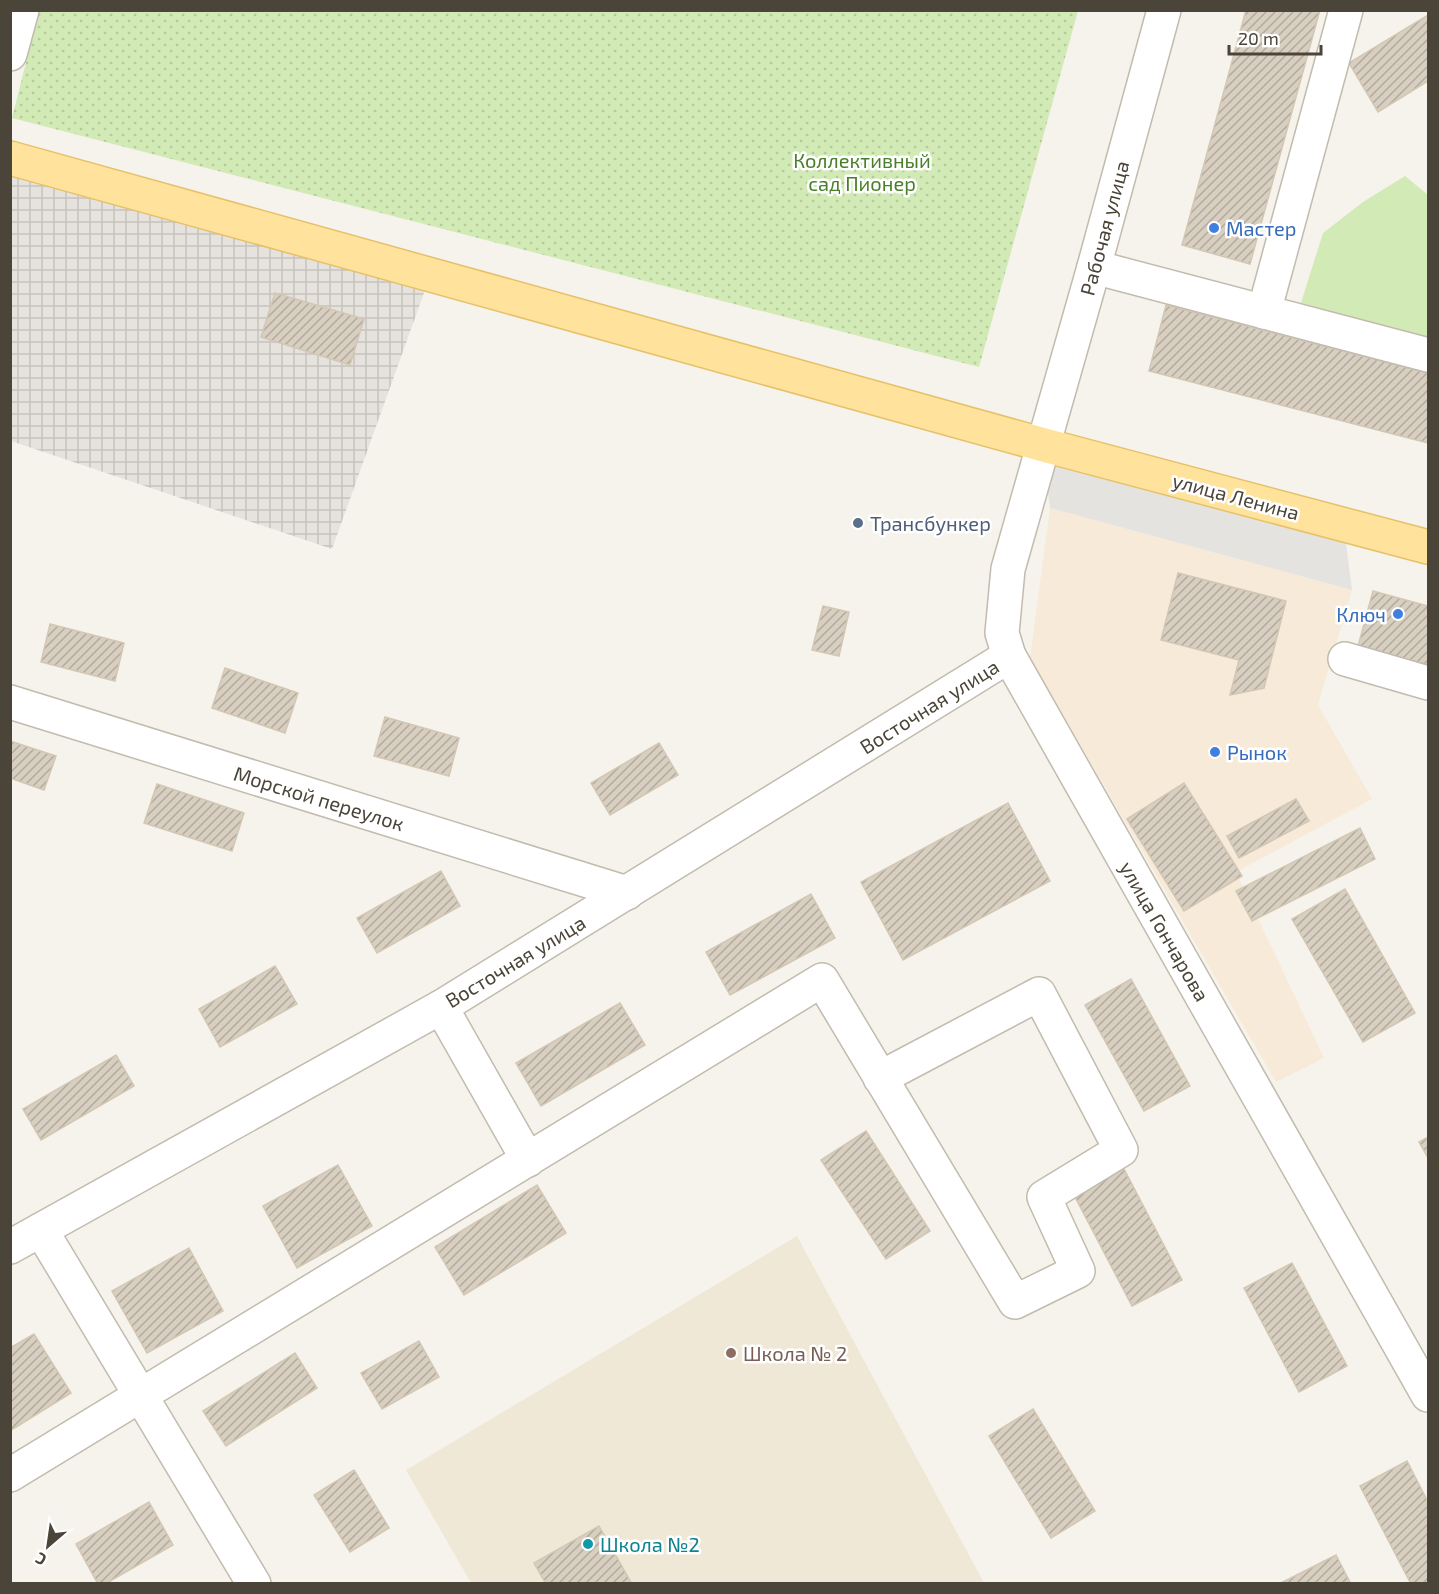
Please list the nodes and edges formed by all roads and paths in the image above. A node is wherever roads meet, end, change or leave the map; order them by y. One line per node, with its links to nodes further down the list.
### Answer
1 (22, 10): 4 (street)
2 (1164, 10): 6 (street, Рабочая улица)
3 (1346, 10): 7 (street)
4 (10, 54)
5 (10, 158): 9 (main road, улица Ленина)
6 (1094, 267): 7 (street); 9 (street, Рабочая улица)
7 (1264, 312): 8 (street)
8 (1428, 356)
9 (1044, 445): 10 (main road, улица Ленина); 11 (street, улица Гончарова)
10 (1428, 547)
11 (1009, 656): 15 (street, Восточная улица); 22 (street, улица Гончарова)
12 (1345, 659): 13 (street)
13 (1428, 683)
14 (10, 702): 15 (street, Морской переулок)
15 (627, 893): 16 (street, Восточная улица)
16 (441, 1006): 18 (street); 19 (street, Восточная улица)
17 (880, 1078): 17 (street); 18 (street)
18 (528, 1160): 21 (street)
19 (41, 1230): 20 (street, Восточная улица); 21 (street)
20 (11, 1245)
21 (141, 1395): 23 (street); 24 (street)
22 (1428, 1395)
23 (10, 1475)
24 (254, 1584)

